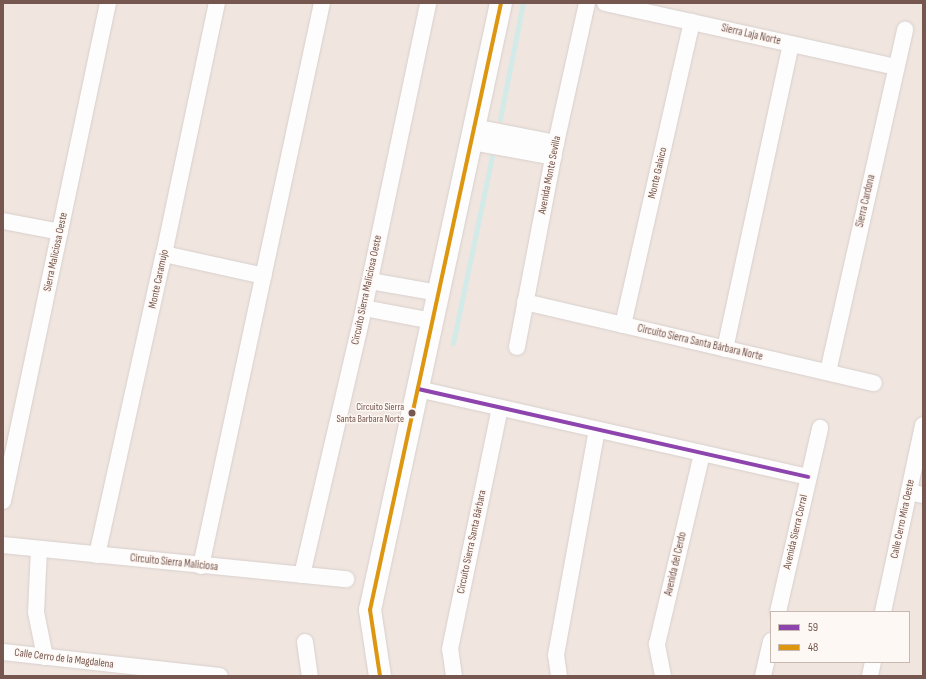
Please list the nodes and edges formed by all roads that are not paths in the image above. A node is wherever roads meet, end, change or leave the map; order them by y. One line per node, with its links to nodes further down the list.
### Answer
1 (108, 3): 15 (street, Sierra Maliciosa Oeste)
2 (217, 3): 16 (street, Monte Caramujo)
3 (322, 3): 17 (street)
4 (428, 3): 18 (street, Circuito Sierra Maliciosa Oeste)
5 (501, 3): 12 (street)
6 (586, 3): 13 (street, Avenida Monte Sevilla)
7 (606, 3): 8 (street, Sierra Laja Norte)
8 (692, 22): 10 (street, Sierra Laja Norte); 23 (street, Monte Galaico)
9 (904, 30): 11 (street, Sierra Cardona)
10 (791, 44): 11 (street, Sierra Laja Norte); 25 (street)
11 (896, 67): 26 (street, Sierra Cardona)
12 (473, 134): 13 (street); 19 (street)
13 (555, 150): 20 (street, Avenida Monte Sevilla)
14 (3, 221): 15 (street)
15 (60, 232): 36 (street, Sierra Maliciosa Oeste)
16 (164, 254): 17 (street); 39 (street, Monte Caramujo)
17 (264, 276): 40 (street)
18 (370, 281): 19 (street); 21 (street, Circuito Sierra Maliciosa Oeste)
19 (438, 293): 22 (street)
20 (525, 302): 23 (street, Circuito Sierra Santa Bárbara Norte); 24 (street, Avenida Monte Sevilla)
21 (364, 308): 22 (street); 41 (street, Circuito Sierra Maliciosa Oeste)
22 (432, 322): 28 (street)
23 (623, 325): 25 (street, Circuito Sierra Santa Bárbara Norte)
24 (517, 347)
25 (726, 349): 26 (street, Circuito Sierra Santa Bárbara Norte)
26 (828, 372): 27 (street, Circuito Sierra Santa Bárbara Norte)
27 (874, 383)
28 (418, 389): 29 (street); 53 (street)
29 (500, 408): 32 (street); 54 (street, Circuito Sierra Santa Bárbara)
30 (923, 425): 35 (street, Calle Cerro Mira Oeste)
31 (820, 428): 34 (street, Avenida Sierra Corral)
32 (597, 430): 33 (street); 55 (street)
33 (702, 453): 34 (street); 56 (street, Avenida del Cerdo)
34 (808, 477): 43 (street, Avenida Sierra Corral)
35 (916, 494): 44 (street, Calle Cerro Mira Oeste)
36 (3, 501)
37 (3, 545): 38 (street, Circuito Sierra Maliciosa)
38 (39, 549): 39 (street, Circuito Sierra Maliciosa); 48 (street)
39 (97, 555): 40 (street, Circuito Sierra Maliciosa)
40 (201, 566): 41 (street, Circuito Sierra Maliciosa)
41 (302, 575): 42 (street, Circuito Sierra Maliciosa)
42 (346, 580)
43 (778, 611)
44 (883, 611)
45 (305, 642): 52 (street)
46 (770, 645): 57 (street)
47 (3, 652): 48 (street, Calle Cerro de la Magdalena)
48 (45, 657): 50 (street, Calle Cerro de la Magdalena)
49 (873, 663): 58 (street)
50 (96, 670): 51 (street, Calle Cerro de la Magdalena)
51 (210, 675)
52 (310, 676)
53 (380, 676)
54 (454, 676)
55 (560, 676)
56 (663, 676)
57 (763, 676)
58 (870, 676)

